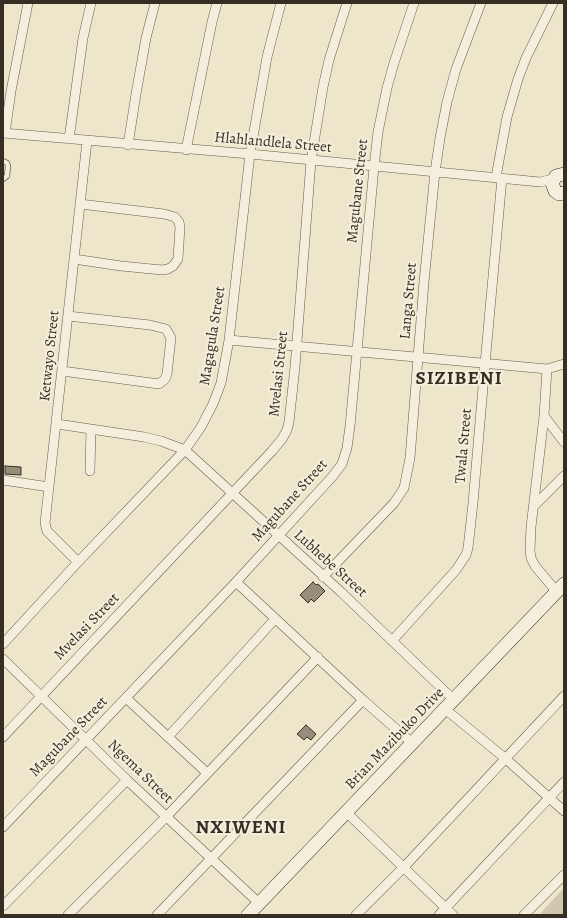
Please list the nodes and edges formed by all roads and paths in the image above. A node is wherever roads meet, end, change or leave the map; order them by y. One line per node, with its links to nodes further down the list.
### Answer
1 (28, 3): 10 (street)
2 (91, 3): 11 (street)
3 (155, 3): 13 (street)
4 (217, 3): 14 (street)
5 (281, 3): 15 (street, Magagula Street)
6 (347, 3): 17 (street, Mvelasi Street)
7 (414, 3): 18 (street, Magubane Street)
8 (481, 3): 19 (street, Langa Street)
9 (553, 3): 20 (street, Twala Street)
10 (4, 133): 11 (street, Hlahlandlela Street)
11 (69, 139): 12 (street, Hlahlandlela Street)
12 (88, 141): 13 (street, Hlahlandlela Street); 23 (street, Ketwayo Street)
13 (128, 145): 14 (street, Hlahlandlela Street)
14 (186, 150): 15 (street, Hlahlandlela Street)
15 (250, 154): 17 (street, Hlahlandlela Street); 26 (street, Magagula Street)
16 (3, 161): 21 (lane)
17 (310, 161): 18 (street, Hlahlandlela Street); 27 (street, Mvelasi Street)
18 (374, 167): 19 (street, Hlahlandlela Street); 28 (street, Magubane Street)
19 (434, 172): 20 (street, Hlahlandlela Street); 29 (street, Langa Street)
20 (499, 177): 22 (street, Hlahlandlela Street); 30 (street, Twala Street)
21 (3, 179)
22 (558, 184)
23 (80, 204): 24 (street, Ketwayo Street); 24 (street)
24 (74, 259): 25 (street, Ketwayo Street)
25 (68, 316): 33 (street, Ketwayo Street); 33 (street)
26 (229, 340): 27 (street); 38 (street, Magagula Street)
27 (296, 346): 28 (street); 43 (street, Mvelasi Street)
28 (357, 352): 29 (street); 45 (street, Magubane Street)
29 (418, 357): 30 (street); 47 (street, Langa Street)
30 (485, 364): 32 (street); 51 (street, Twala Street)
31 (564, 364): 32 (street)
32 (547, 369): 34 (street)
33 (62, 371): 35 (street, Ketwayo Street)
34 (544, 416): 37 (street); 44 (street)
35 (57, 424): 36 (street); 42 (street, Ketwayo Street)
36 (92, 429): 38 (street); 39 (street)
37 (564, 442)
38 (185, 450): 43 (street, Lubhebe Street); 46 (street, Magagula Street)
39 (90, 471)
40 (564, 476): 44 (street)
41 (3, 480): 42 (street)
42 (50, 487): 46 (street, Ketwayo Street)
43 (232, 494): 45 (street, Lubhebe Street); 55 (street, Mvelasi Street)
44 (534, 507): 49 (street)
45 (278, 536): 47 (street, Lubhebe Street); 48 (street, Magubane Street)
46 (78, 562): 52 (street, Magagula Street)
47 (323, 577): 51 (street, Lubhebe Street)
48 (236, 582): 50 (street); 57 (street, Magubane Street)
49 (561, 588): 59 (street, Brian Mazibuko Drive)
50 (275, 619): 53 (street); 61 (street)
51 (392, 641): 59 (street, Lubhebe Street)
52 (3, 644)
53 (318, 657): 58 (street); 65 (street)
54 (3, 659): 55 (street, Ngema Street)
55 (40, 696): 60 (street, Mvelasi Street); 62 (street, Ngema Street)
56 (564, 696): 64 (street)
57 (126, 698): 61 (street); 62 (street, Magubane Street)
58 (363, 700): 63 (street); 73 (street)
59 (450, 704): 63 (street, Brian Mazibuko Drive); 64 (street, Lubhebe Street)
60 (3, 737)
61 (168, 737): 65 (street)
62 (86, 739): 66 (street, Ngema Street); 72 (street, Magubane Street)
63 (412, 743): 69 (street, Brian Mazibuko Drive)
64 (506, 759): 68 (street, Lubhebe Street); 74 (street)
65 (206, 773): 71 (street)
66 (127, 780): 71 (street, Ngema Street); 77 (street)
67 (564, 782): 68 (street)
68 (549, 797): 70 (street, Lubhebe Street); 78 (street)
69 (346, 812): 74 (street); 76 (street, Brian Mazibuko Drive)
70 (564, 812)
71 (166, 817): 73 (street, Ngema Street); 79 (street)
72 (3, 827)
73 (212, 858): 76 (street, Ngema Street); 80 (street)
74 (404, 867): 78 (street); 82 (street)
75 (564, 875): 84 (street)
76 (260, 904): 81 (street, Brian Mazibuko Drive)
77 (3, 906)
78 (442, 912): 83 (street)
79 (68, 915)
80 (157, 915)
81 (248, 915)
82 (356, 915)
83 (453, 915)
84 (524, 915)

